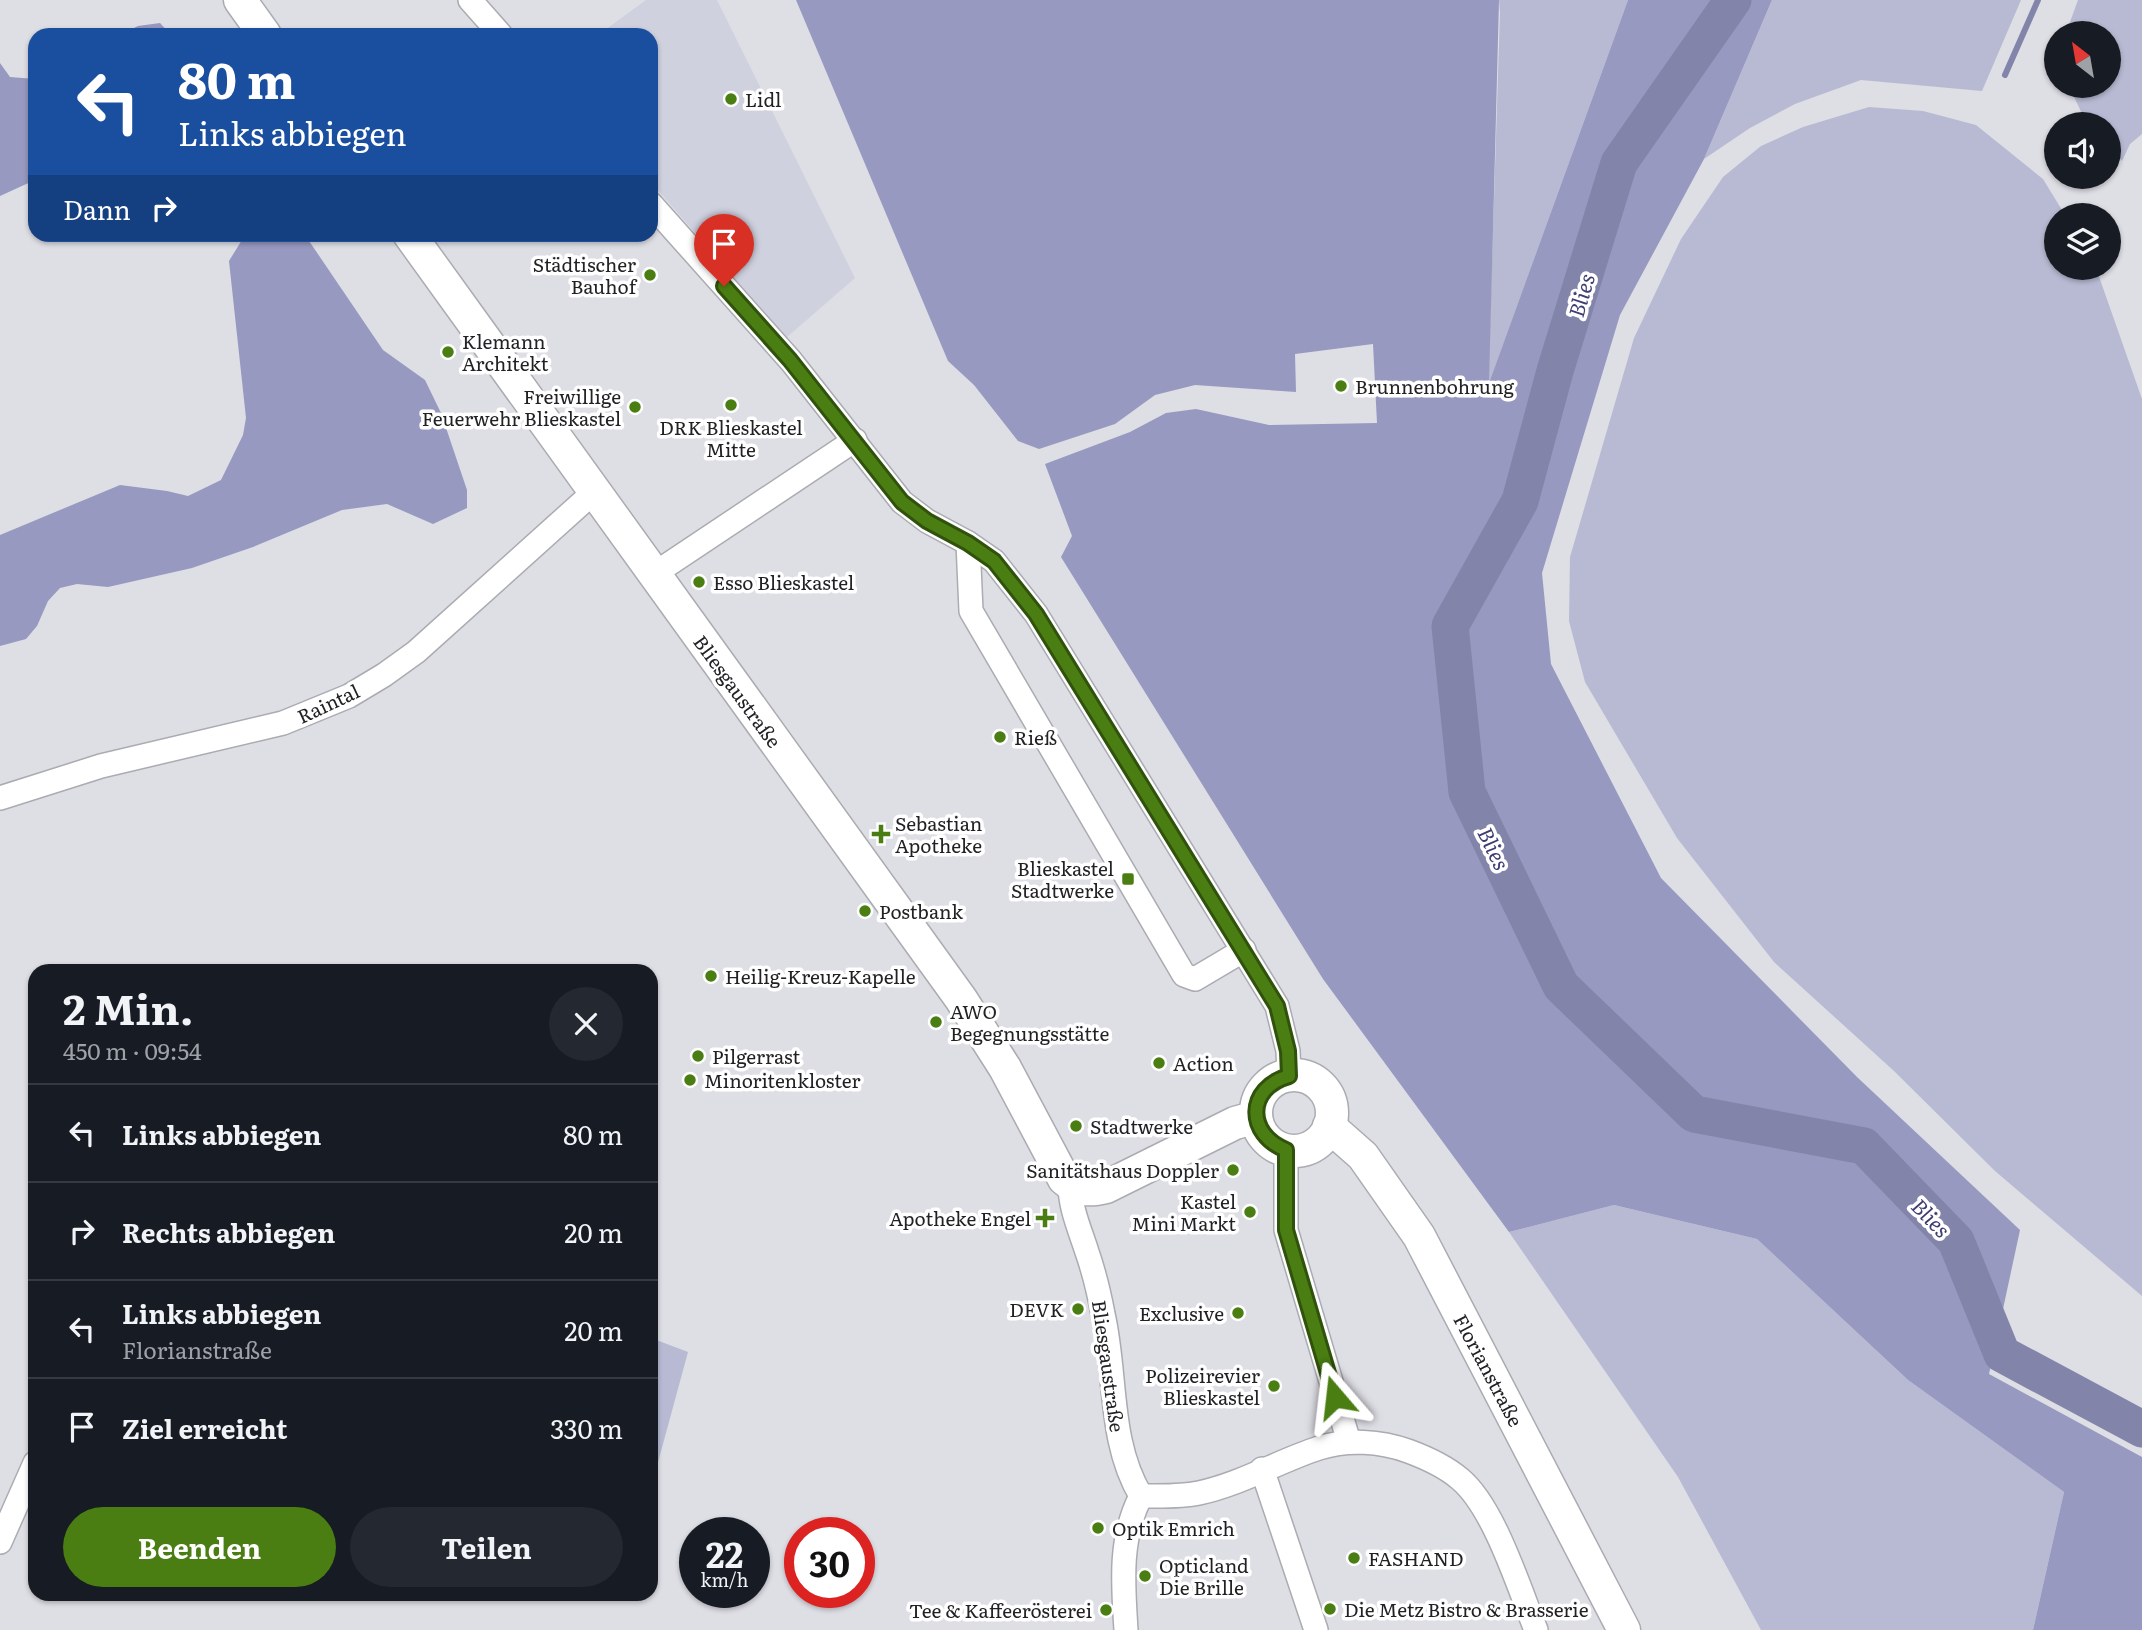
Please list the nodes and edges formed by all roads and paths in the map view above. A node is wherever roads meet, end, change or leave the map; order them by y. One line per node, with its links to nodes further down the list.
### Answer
1 (240, 0): 3 (main road)
2 (470, 0): 4 (street)
3 (260, 28)
4 (495, 28)
5 (658, 212): 7 (street)
6 (415, 242): 8 (main road, Bliesgaustraße)
7 (855, 440): 9 (street); 10 (street)
8 (595, 491): 10 (main road, Bliesgaustraße); 11 (street, Raintal)
9 (968, 543): 12 (street); 12 (street)
10 (654, 574): 17 (main road, Bliesgaustraße)
11 (0, 798)
12 (1244, 950): 13 (street)
13 (1289, 1076): 14 (main road); 15 (main road)
14 (1256, 1117): 16 (main road); 18 (main road)
15 (1329, 1126): 16 (main road); 28 (main road, Florianstraße)
16 (1286, 1150): 20 (street)
17 (1052, 1157): 18 (main road); 19 (main road, Bliesgaustraße)
18 (1129, 1175): 19 (main road)
19 (1070, 1185): 23 (street, Bliesgaustraße)
20 (1349, 1442): 21 (street); 27 (street)
21 (1262, 1469): 23 (street); 26 (street)
22 (28, 1479): 24 (street)
23 (1141, 1496): 25 (street)
24 (0, 1542)
25 (1126, 1630)
26 (1316, 1630)
27 (1536, 1630)
28 (1624, 1630)

